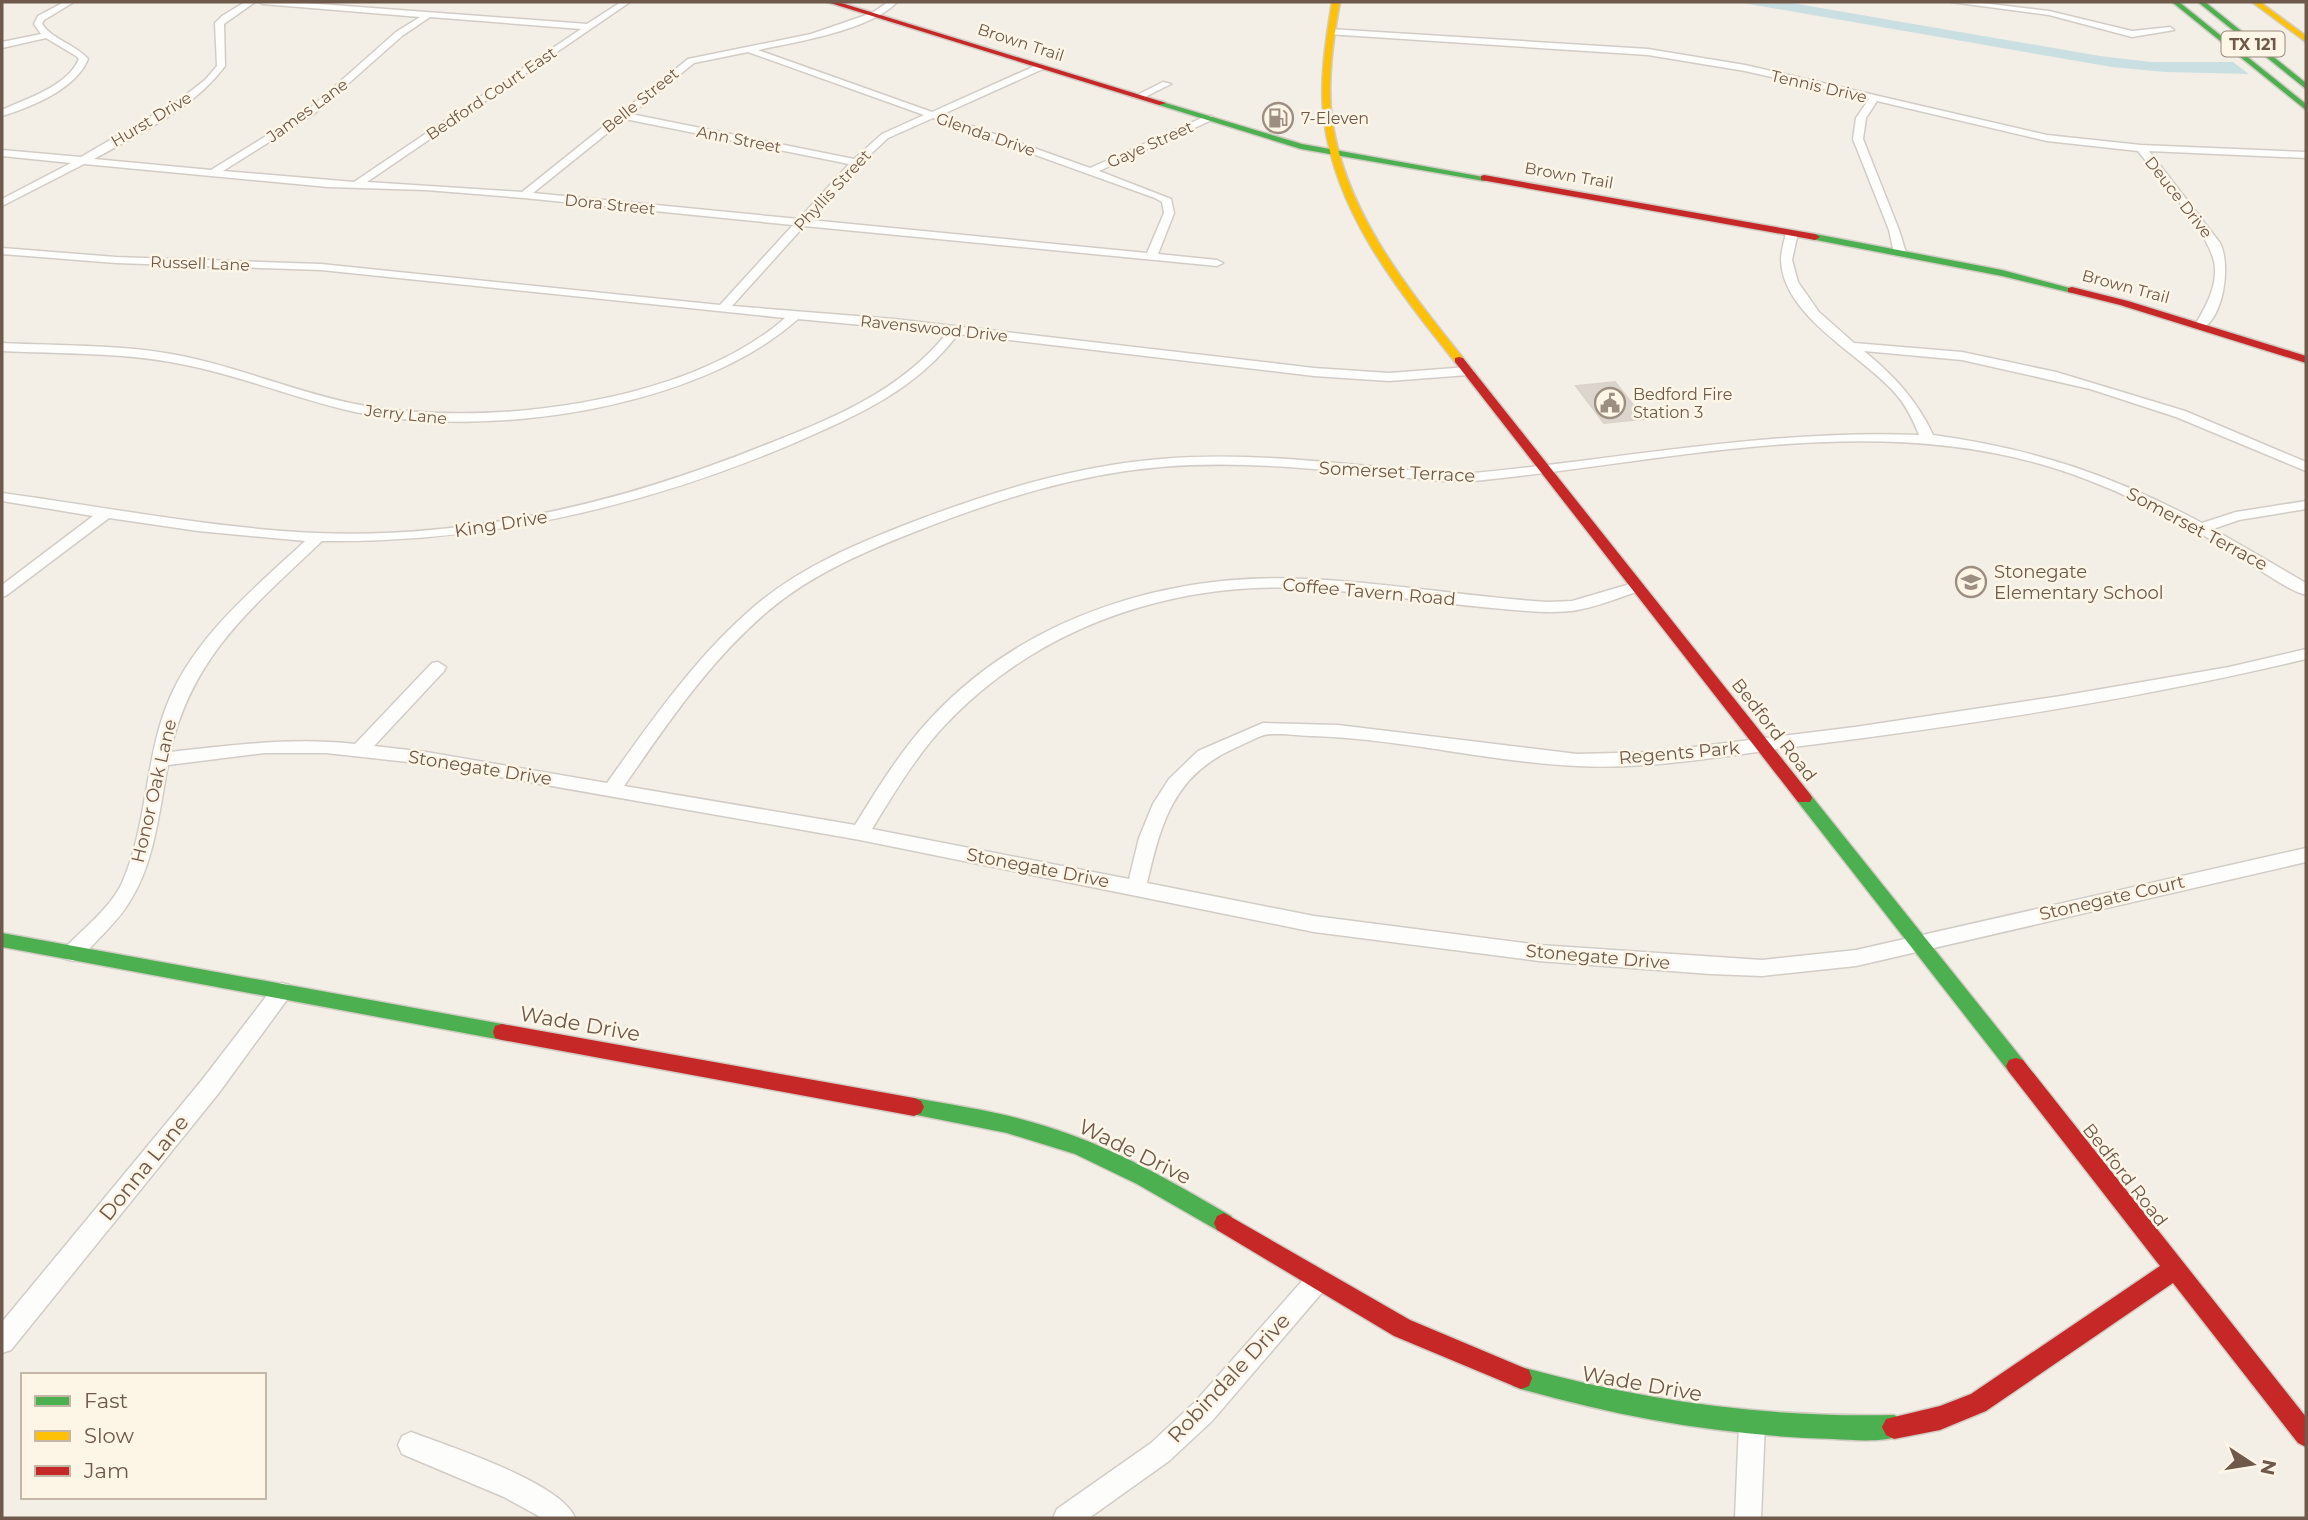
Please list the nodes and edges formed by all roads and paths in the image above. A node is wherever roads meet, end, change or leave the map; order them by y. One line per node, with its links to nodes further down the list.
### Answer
1 (70, 2): 21 (street)
2 (251, 2): 42 (street, Hurst Drive)
3 (263, 2): 15 (street)
4 (626, 2): 19 (street, Bedford Court East)
5 (831, 2): 16 (main road, Brown Trail)
6 (892, 2): 16 (street, Belle Street)
7 (1336, 2): 22 (main road, Bedford Road)
8 (1955, 2): 17 (street)
9 (2175, 2): 33 (main road)
10 (2201, 2): 30 (main road, TX 121)
11 (2226, 2): 23 (main road)
12 (2256, 2): 25 (main road)
13 (2281, 2): 18 (main road, TX 121)
14 (2077, 11): 17 (street)
15 (429, 15): 19 (street); 45 (street, James Lane)
16 (875, 15): 27 (street, Belle Street); 28 (main road, Brown Trail)
17 (2084, 20): 20 (street)
18 (2306, 21)
19 (589, 27): 46 (street, Bedford Court East)
20 (2170, 30)
21 (44, 32): 24 (street); 26 (street); 34 (street)
22 (1330, 32): 32 (street, Tennis Drive); 40 (main road, Bedford Road)
23 (2268, 35)
24 (2, 37)
25 (2306, 40)
26 (2, 44)
27 (748, 49): 35 (street, Belle Street); 36 (street, Glenda Drive)
28 (1040, 66): 31 (main road, Brown Trail); 36 (street, Phyllis Street)
29 (1166, 84): 31 (street)
30 (2306, 87)
31 (1138, 97): 37 (main road, Brown Trail)
32 (1874, 99): 38 (street, Tennis Drive); 52 (street)
33 (2306, 108)
34 (2, 113)
35 (622, 115): 43 (street, Ann Street); 47 (street, Belle Street)
36 (931, 115): 43 (street, Phyllis Street); 44 (street, Glenda Drive)
37 (1209, 118): 40 (main road, Brown Trail); 44 (street, Gaye Street)
38 (2141, 148): 41 (street, Tennis Drive); 58 (street, Deuce Drive)
39 (2, 153): 42 (street, Dora Street)
40 (1334, 153): 50 (main road, Brown Trail); 63 (main road, Bedford Road)
41 (2306, 155)
42 (81, 160): 45 (street, Dora Street); 48 (street, Hurst Drive)
43 (856, 162): 49 (street, Phyllis Street)
44 (1091, 171): 53 (street, Glenda Drive)
45 (213, 173): 46 (street, Dora Street)
46 (356, 185): 47 (street, Dora Street)
47 (524, 195): 49 (street, Dora Street)
48 (2, 203)
49 (802, 222): 53 (street, Dora Street); 56 (street, Phyllis Street)
50 (1792, 233): 52 (main road, Brown Trail); 61 (street)
51 (2, 251): 55 (street, Russell Lane)
52 (1900, 253): 58 (main road, Brown Trail)
53 (1151, 256): 54 (street, Dora Street)
54 (1217, 263)
55 (399, 274): 56 (street, Ravenswood Drive)
56 (723, 309): 57 (street, Ravenswood Drive)
57 (795, 315): 59 (street, Ravenswood Drive); 60 (street, Jerry Lane)
58 (2201, 325): 62 (main road, Brown Trail)
59 (955, 330): 63 (street, Ravenswood Drive); 71 (street, King Drive)
60 (2, 347)
61 (1850, 347): 64 (street); 65 (street)
62 (2306, 360)
63 (1468, 371): 66 (main road, Bedford Road)
64 (1928, 439): 66 (street, Somerset Terrace); 70 (street, Somerset Terrace)
65 (2306, 467)
66 (1543, 469): 72 (main road, Bedford Road); 80 (street, Somerset Terrace)
67 (2, 497): 69 (street, King Drive)
68 (2306, 505): 70 (street)
69 (106, 513): 71 (street, King Drive); 74 (street)
70 (2202, 528): 73 (street, Somerset Terrace)
71 (318, 537): 79 (street, Honor Oak Lane)
72 (1637, 587): 77 (main road, Bedford Road); 81 (street, Coffee Tavern Road)
73 (2306, 590)
74 (2, 592)
75 (2306, 654): 77 (street, Regents Park)
76 (439, 667): 78 (street)
77 (1762, 745): 83 (street, Regents Park); 85 (main road, Bedford Road)
78 (360, 750): 79 (street, Stonegate Drive); 80 (street, Stonegate Drive)
79 (159, 760): 86 (street, Honor Oak Lane)
80 (612, 789): 81 (street, Stonegate Drive)
81 (860, 833): 83 (street, Stonegate Drive)
82 (2306, 855): 85 (street, Stonegate Court)
83 (1136, 888): 85 (street, Stonegate Drive)
84 (2, 940): 86 (main road, Wade Drive)
85 (1918, 943): 88 (main road, Bedford Road)
86 (74, 953): 87 (main road, Wade Drive)
87 (282, 991): 89 (main road, Wade Drive); 90 (street, Donna Lane)
88 (2175, 1269): 91 (main road, Wade Drive); 92 (main road, Bedford Road)
89 (1318, 1280): 91 (main road, Wade Drive); 95 (street, Robindale Drive)
90 (2, 1341)
91 (1752, 1424): 96 (street)
92 (2306, 1435)
93 (411, 1445): 94 (street)
94 (562, 1518)
95 (1066, 1518)
96 (1748, 1518)

